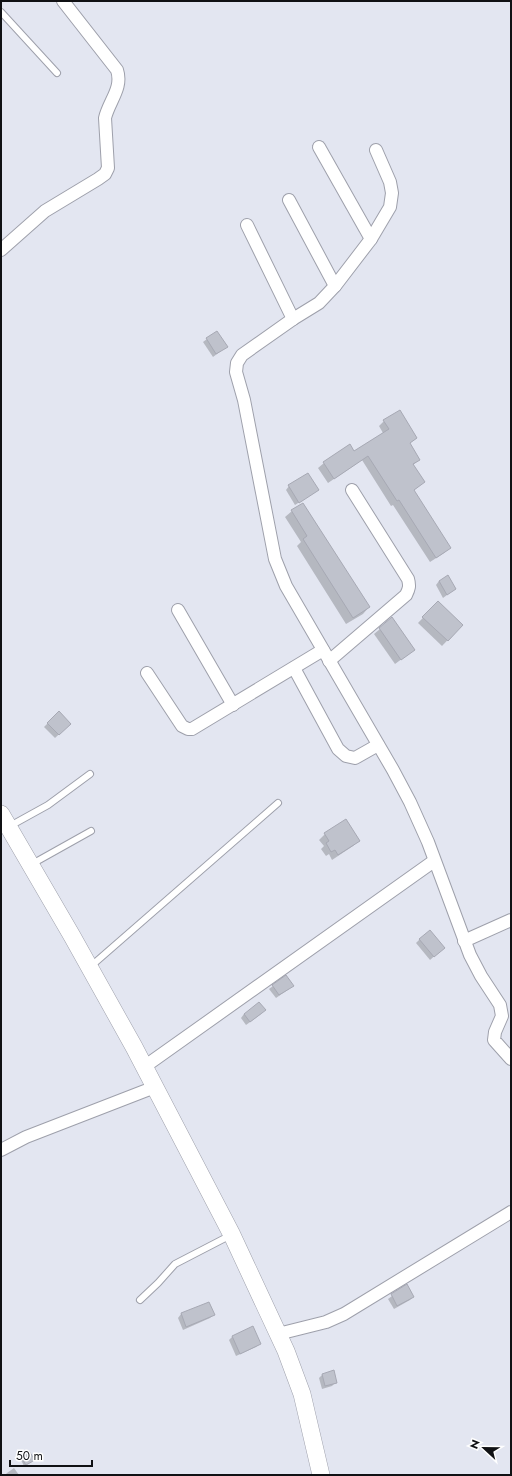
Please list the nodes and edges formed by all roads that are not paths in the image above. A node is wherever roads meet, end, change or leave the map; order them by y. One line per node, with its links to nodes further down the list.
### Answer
1 (63, 1): 9 (street)
2 (1, 12): 3 (lane)
3 (57, 73)
4 (319, 147): 8 (street)
5 (376, 150): 8 (street)
6 (289, 200): 10 (street)
7 (247, 225): 11 (street)
8 (371, 239): 10 (street)
9 (1, 250)
10 (336, 286): 11 (street)
11 (293, 319): 14 (street)
12 (352, 490): 14 (street)
13 (178, 610): 17 (street)
14 (326, 656): 15 (street); 18 (street)
15 (294, 668): 17 (street); 18 (street)
16 (147, 673): 17 (street)
17 (233, 705)
18 (378, 745): 23 (street)
19 (90, 774): 21 (lane)
20 (278, 803): 27 (lane)
21 (5, 821): 24 (main road)
22 (91, 831): 24 (lane)
23 (434, 860): 26 (street); 29 (street)
24 (30, 865): 27 (main road)
25 (511, 920): 26 (street)
26 (464, 941): 28 (street)
27 (89, 968): 29 (main road)
28 (511, 1059)
29 (144, 1067): 30 (main road)
30 (155, 1087): 31 (street); 33 (main road)
31 (1, 1150)
32 (511, 1212): 35 (street)
33 (232, 1235): 34 (lane); 35 (main road)
34 (140, 1300)
35 (278, 1334): 36 (main road)
36 (321, 1475)

